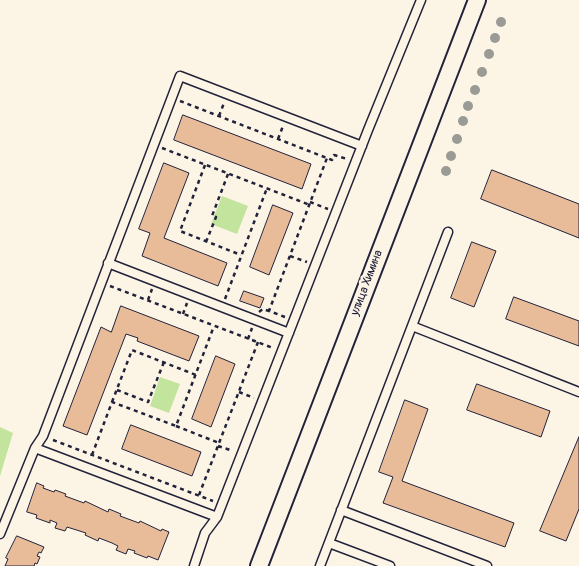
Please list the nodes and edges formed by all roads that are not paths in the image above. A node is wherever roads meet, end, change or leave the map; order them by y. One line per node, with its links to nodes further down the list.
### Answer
1 (421, 0): 3 (lane)
2 (477, 0): 15 (street, улица Химина)
3 (362, 146): 5 (lane); 7 (lane)
4 (448, 232): 6 (lane)
5 (108, 263): 7 (lane); 9 (lane)
6 (412, 326): 8 (lane); 10 (lane)
7 (289, 332): 11 (lane)
8 (579, 392)
9 (35, 448): 11 (lane); 12 (lane)
10 (341, 510): 13 (lane); 18 (lane)
11 (217, 517): 14 (lane)
12 (0, 534)
13 (329, 542): 16 (lane); 17 (lane)
14 (194, 566)
15 (258, 566)
16 (320, 566)
17 (390, 566)
18 (487, 566)

